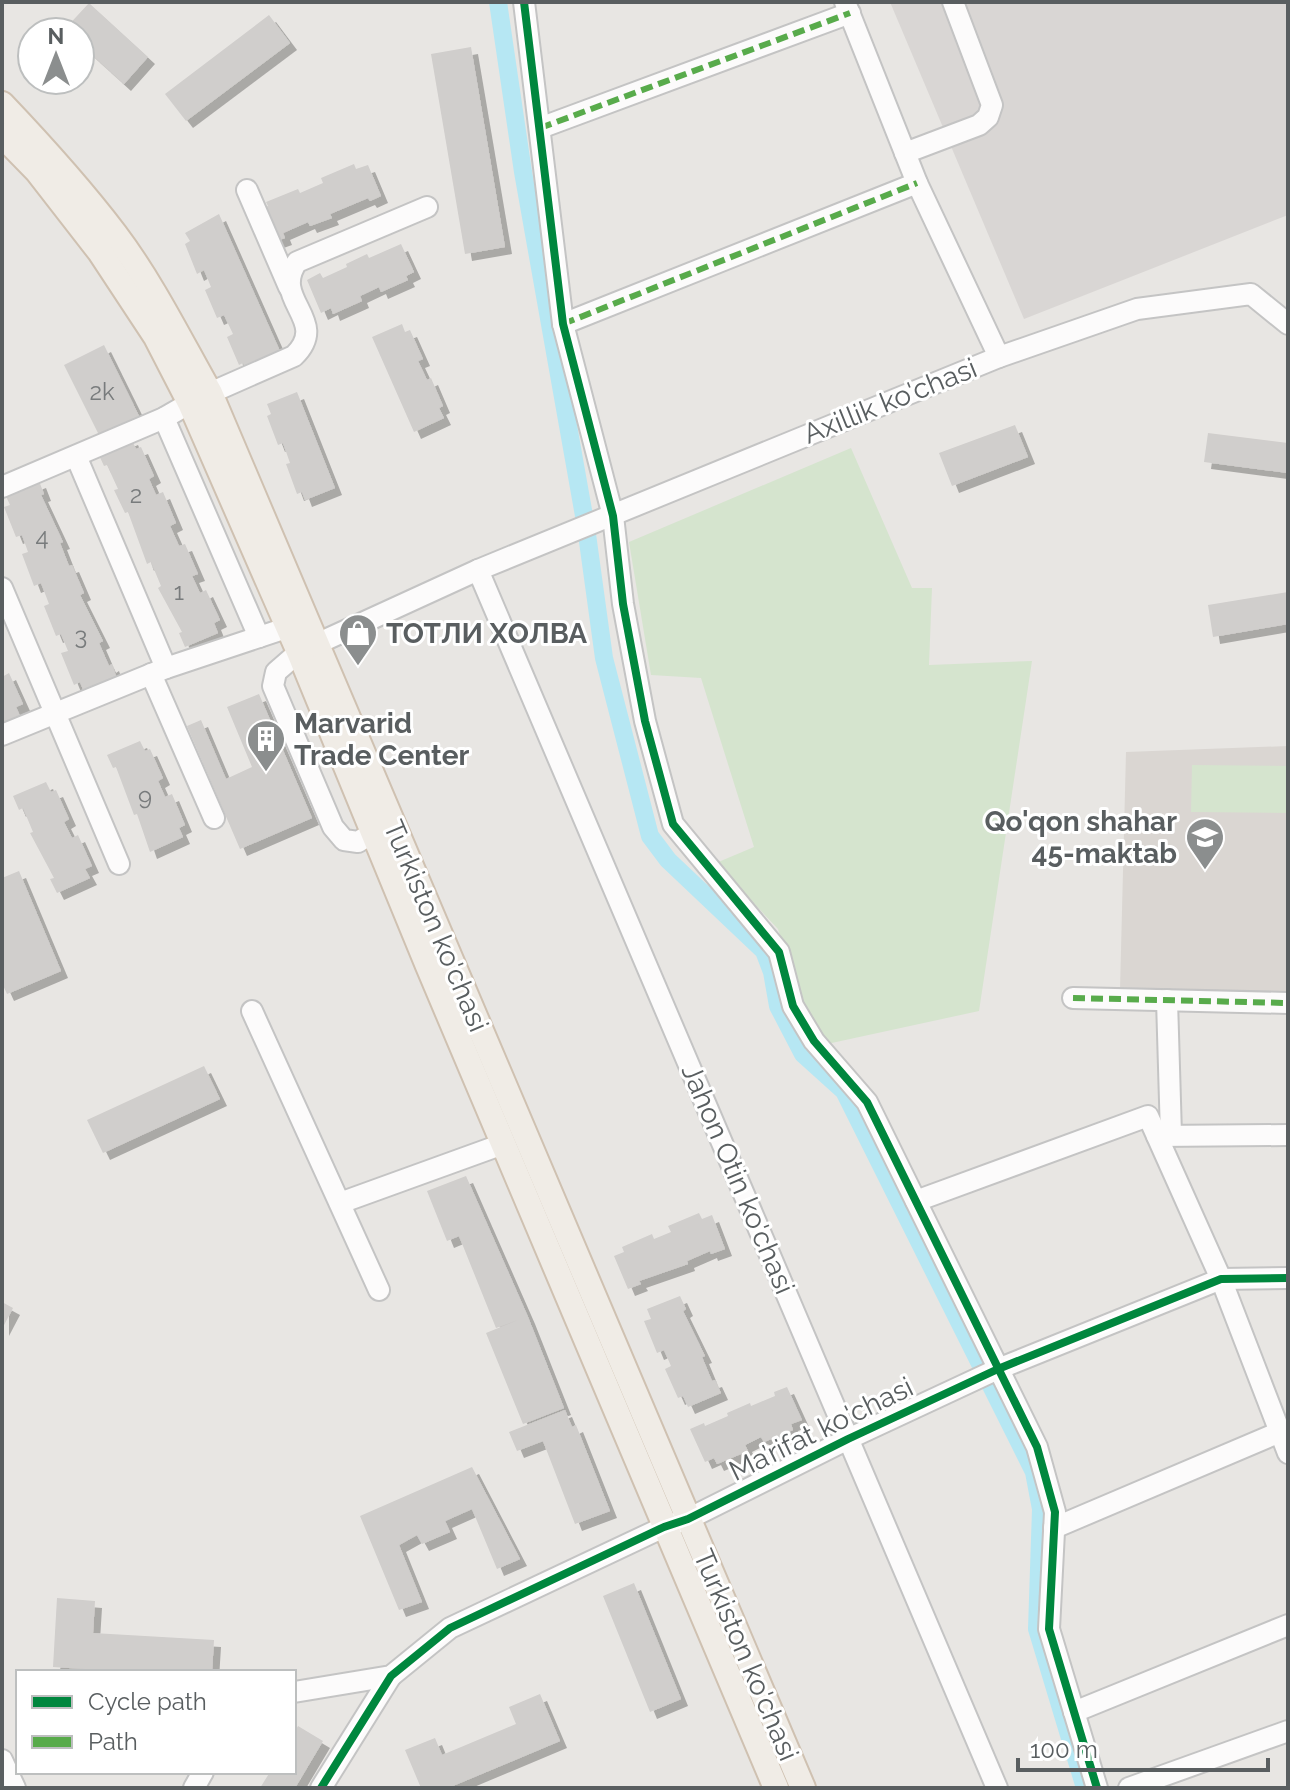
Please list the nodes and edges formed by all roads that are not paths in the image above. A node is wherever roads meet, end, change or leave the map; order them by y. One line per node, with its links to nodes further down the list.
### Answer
1 (524, 2): 5 (street)
2 (953, 2): 7 (street)
3 (847, 8): 5 (street, Axillik ko'chasi); 7 (street, Axillik ko'chasi)
4 (2, 104): 15 (main road, Turkiston ko'chasi)
5 (540, 128): 12 (street)
6 (2, 135): 15 (main road, Turkiston ko'chasi)
7 (905, 153): 8 (street, Axillik ko'chasi)
8 (917, 183): 12 (street); 14 (street, Axillik ko'chasi)
9 (247, 190): 11 (street)
10 (427, 207): 11 (street)
11 (289, 287): 15 (street)
12 (563, 324): 19 (street)
13 (1288, 324): 14 (street)
14 (999, 357): 19 (street, Axillik ko'chasi)
15 (200, 398): 16 (street); 22 (main road, Turkiston ko'chasi)
16 (164, 418): 17 (street); 23 (street)
17 (76, 456): 18 (street); 25 (street)
18 (2, 487)
19 (608, 518): 20 (street, Axillik ko'chasi); 38 (street)
20 (478, 570): 24 (street); 45 (street, Jahon Otin ko'chasi)
21 (2, 588): 26 (street)
22 (298, 624): 23 (street); 24 (main road, Turkiston ko'chasi)
23 (259, 637): 25 (street)
24 (308, 648): 29 (main road, Turkiston ko'chasi); 29 (street); 47 (main road, Turkiston ko'chasi)
25 (158, 671): 26 (street); 28 (street)
26 (55, 713): 27 (street); 30 (street)
27 (2, 735)
28 (214, 818)
29 (372, 833): 37 (main road, Turkiston ko'chasi)
30 (119, 864)
31 (1073, 998): 32 (street)
32 (1167, 1000): 33 (street); 36 (street)
33 (1288, 1003)
34 (252, 1011): 39 (street)
35 (1288, 1135): 36 (street)
36 (1164, 1136): 38 (street); 41 (street)
37 (503, 1144): 39 (street); 48 (main road, Turkiston ko'chasi)
38 (916, 1201): 43 (street)
39 (340, 1203): 42 (street)
40 (1288, 1278): 41 (street)
41 (1221, 1279): 43 (street); 44 (street)
42 (379, 1290)
43 (998, 1369): 45 (street, Ma’rifat ko'chasi); 49 (street)
44 (1280, 1432): 46 (street); 49 (street)
45 (848, 1439): 47 (street, Ma’rifat ko'chasi); 60 (street, Jahon Otin ko'chasi)
46 (1288, 1453)
47 (688, 1519): 48 (street, Ma’rifat ko'chasi); 59 (main road, Turkiston ko'chasi)
48 (664, 1527): 51 (street, Ma’rifat ko'chasi); 58 (main road, Turkiston ko'chasi)
49 (1054, 1528): 53 (street)
50 (1288, 1625): 53 (street)
51 (391, 1676): 52 (street); 57 (street)
52 (296, 1692)
53 (1074, 1712): 61 (street)
54 (1288, 1731): 62 (street)
55 (2, 1760): 56 (street)
56 (15, 1788)
57 (321, 1788)
58 (776, 1788)
59 (803, 1788)
60 (997, 1788)
61 (1097, 1788)
62 (1129, 1788)

